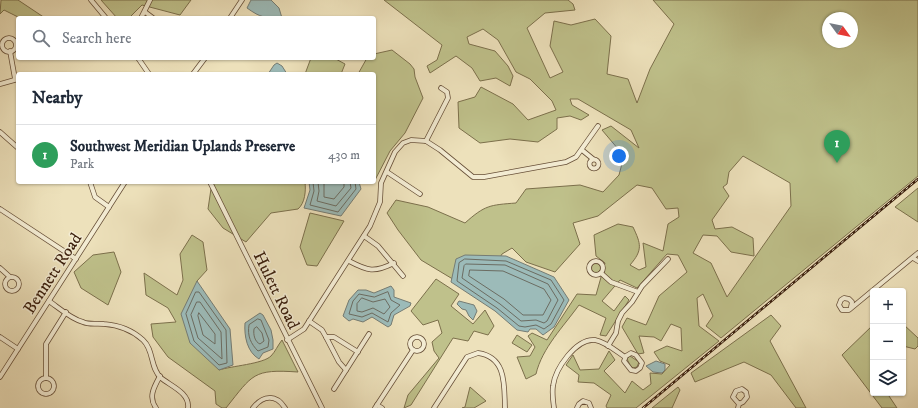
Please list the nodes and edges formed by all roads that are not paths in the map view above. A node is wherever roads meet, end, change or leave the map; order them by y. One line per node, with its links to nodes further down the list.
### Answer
1 (91, 0): 5 (street)
2 (150, 0): 4 (street)
3 (242, 0): 8 (street)
4 (145, 12): 6 (street); 7 (street)
5 (104, 16)
6 (142, 16)
7 (150, 16)
8 (231, 16)
9 (10, 51): 16 (street)
10 (139, 60): 13 (street)
11 (139, 60): 14 (street)
12 (204, 60): 15 (street)
13 (145, 72)
14 (148, 72)
15 (196, 72)
16 (16, 79): 17 (street)
17 (0, 84)
18 (441, 88): 21 (street)
19 (598, 126): 23 (street)
20 (0, 132): 22 (street)
21 (426, 141): 23 (street); 25 (street)
22 (16, 146)
23 (582, 150): 24 (street)
24 (593, 159)
25 (387, 172): 29 (street); 32 (street)
26 (91, 184): 30 (street)
27 (124, 184): 30 (street, Bennett Road)
28 (211, 184): 52 (street, Hulett Road)
29 (420, 194)
30 (109, 207): 35 (street, Bennett Road)
31 (0, 209): 35 (street)
32 (364, 236): 37 (street); 39 (street)
33 (918, 254): 34 (street)
34 (913, 258): 38 (street); 46 (street)
35 (76, 259): 45 (street, Bennett Road)
36 (668, 259): 44 (street)
37 (349, 261): 39 (street); 48 (street)
38 (918, 261)
39 (394, 263): 42 (street)
40 (0, 268): 43 (street)
41 (601, 273): 44 (street)
42 (403, 276)
43 (10, 278)
44 (638, 292): 53 (street)
45 (49, 301): 47 (street); 54 (street, Bennett Road)
46 (851, 307)
47 (66, 312): 59 (street); 61 (street)
48 (309, 321): 51 (street); 52 (street)
49 (369, 334): 56 (street)
50 (0, 337): 54 (street)
51 (326, 337): 56 (street); 58 (street)
52 (287, 340): 68 (street, Hulett Road)
53 (608, 346): 57 (street); 72 (street)
54 (18, 349): 60 (street, Bennett Road)
55 (413, 350): 63 (street)
56 (358, 352): 58 (street)
57 (625, 357): 57 (street)
58 (346, 370): 62 (street)
59 (160, 376): 64 (street); 65 (street)
60 (0, 377)
61 (46, 378)
62 (334, 389)
63 (376, 406): 69 (street)
64 (156, 408)
65 (188, 408)
66 (254, 408): 67 (street)
67 (285, 408)
68 (322, 408)
69 (382, 408)
70 (434, 408): 71 (street)
71 (505, 408)
72 (554, 408)
73 (577, 408): 74 (street)
74 (591, 408)

